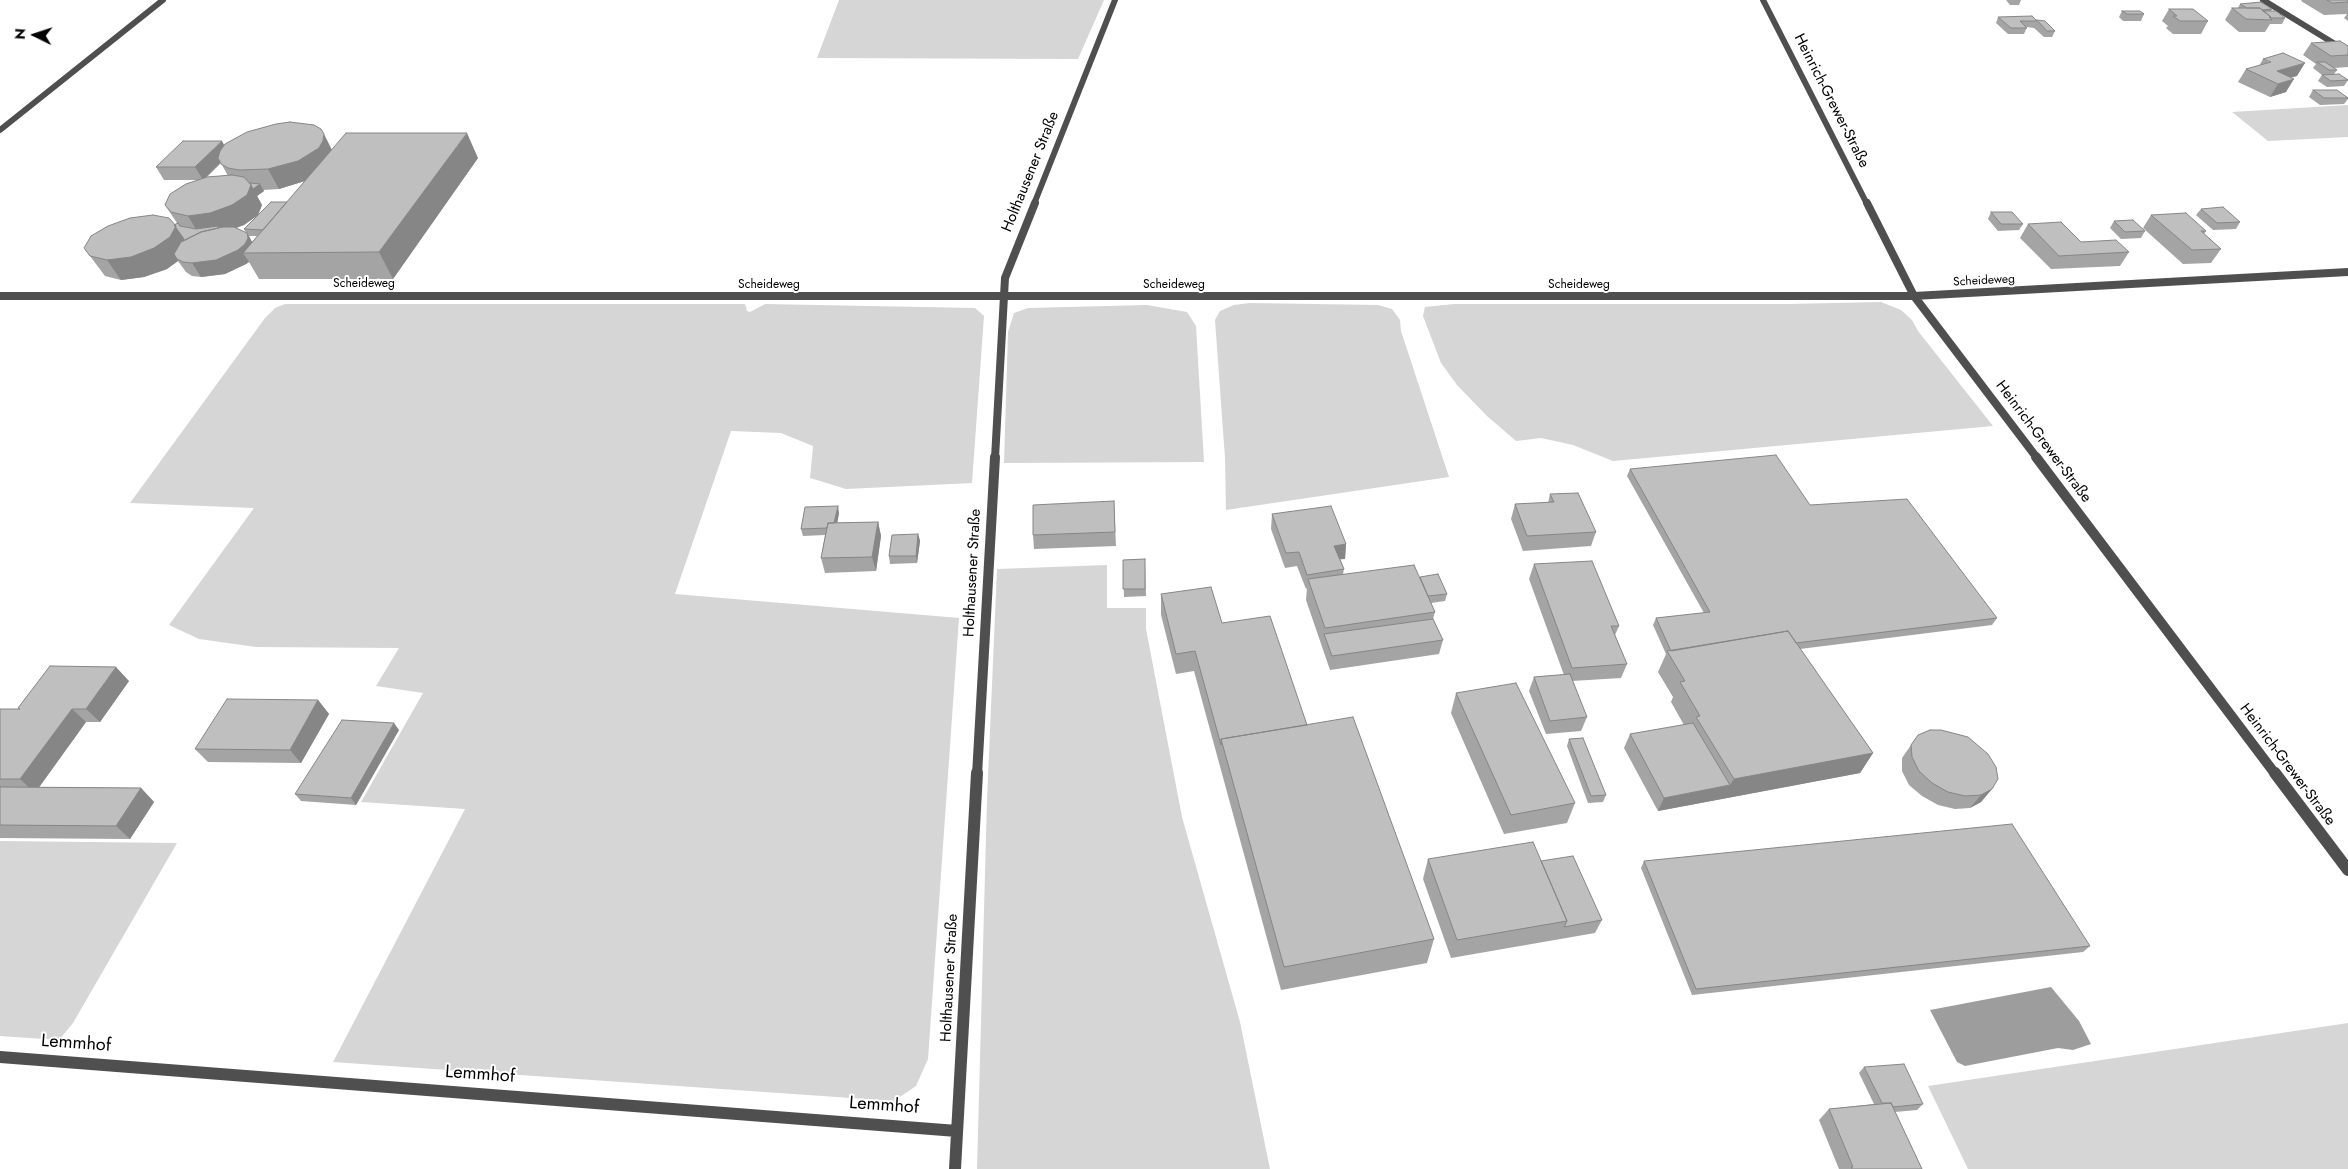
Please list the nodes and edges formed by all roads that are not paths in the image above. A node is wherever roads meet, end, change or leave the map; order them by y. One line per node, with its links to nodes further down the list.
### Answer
1 (163, 0): 6 (street)
2 (1115, 0): 10 (street, Holthausener Straße)
3 (1762, 0): 9 (street, Heinrich-Grewer-Straße)
4 (2263, 0): 5 (street)
5 (2348, 52)
6 (0, 130)
7 (2348, 272): 9 (street, Scheideweg)
8 (0, 296): 10 (street, Scheideweg)
9 (1914, 296): 10 (street, Scheideweg); 11 (street, Heinrich-Grewer-Straße)
10 (1003, 297): 13 (street, Holthausener Straße)
11 (2348, 870)
12 (0, 1057): 13 (street, Lemmhof)
13 (957, 1131): 14 (street, Holthausener Straße)
14 (955, 1169)

